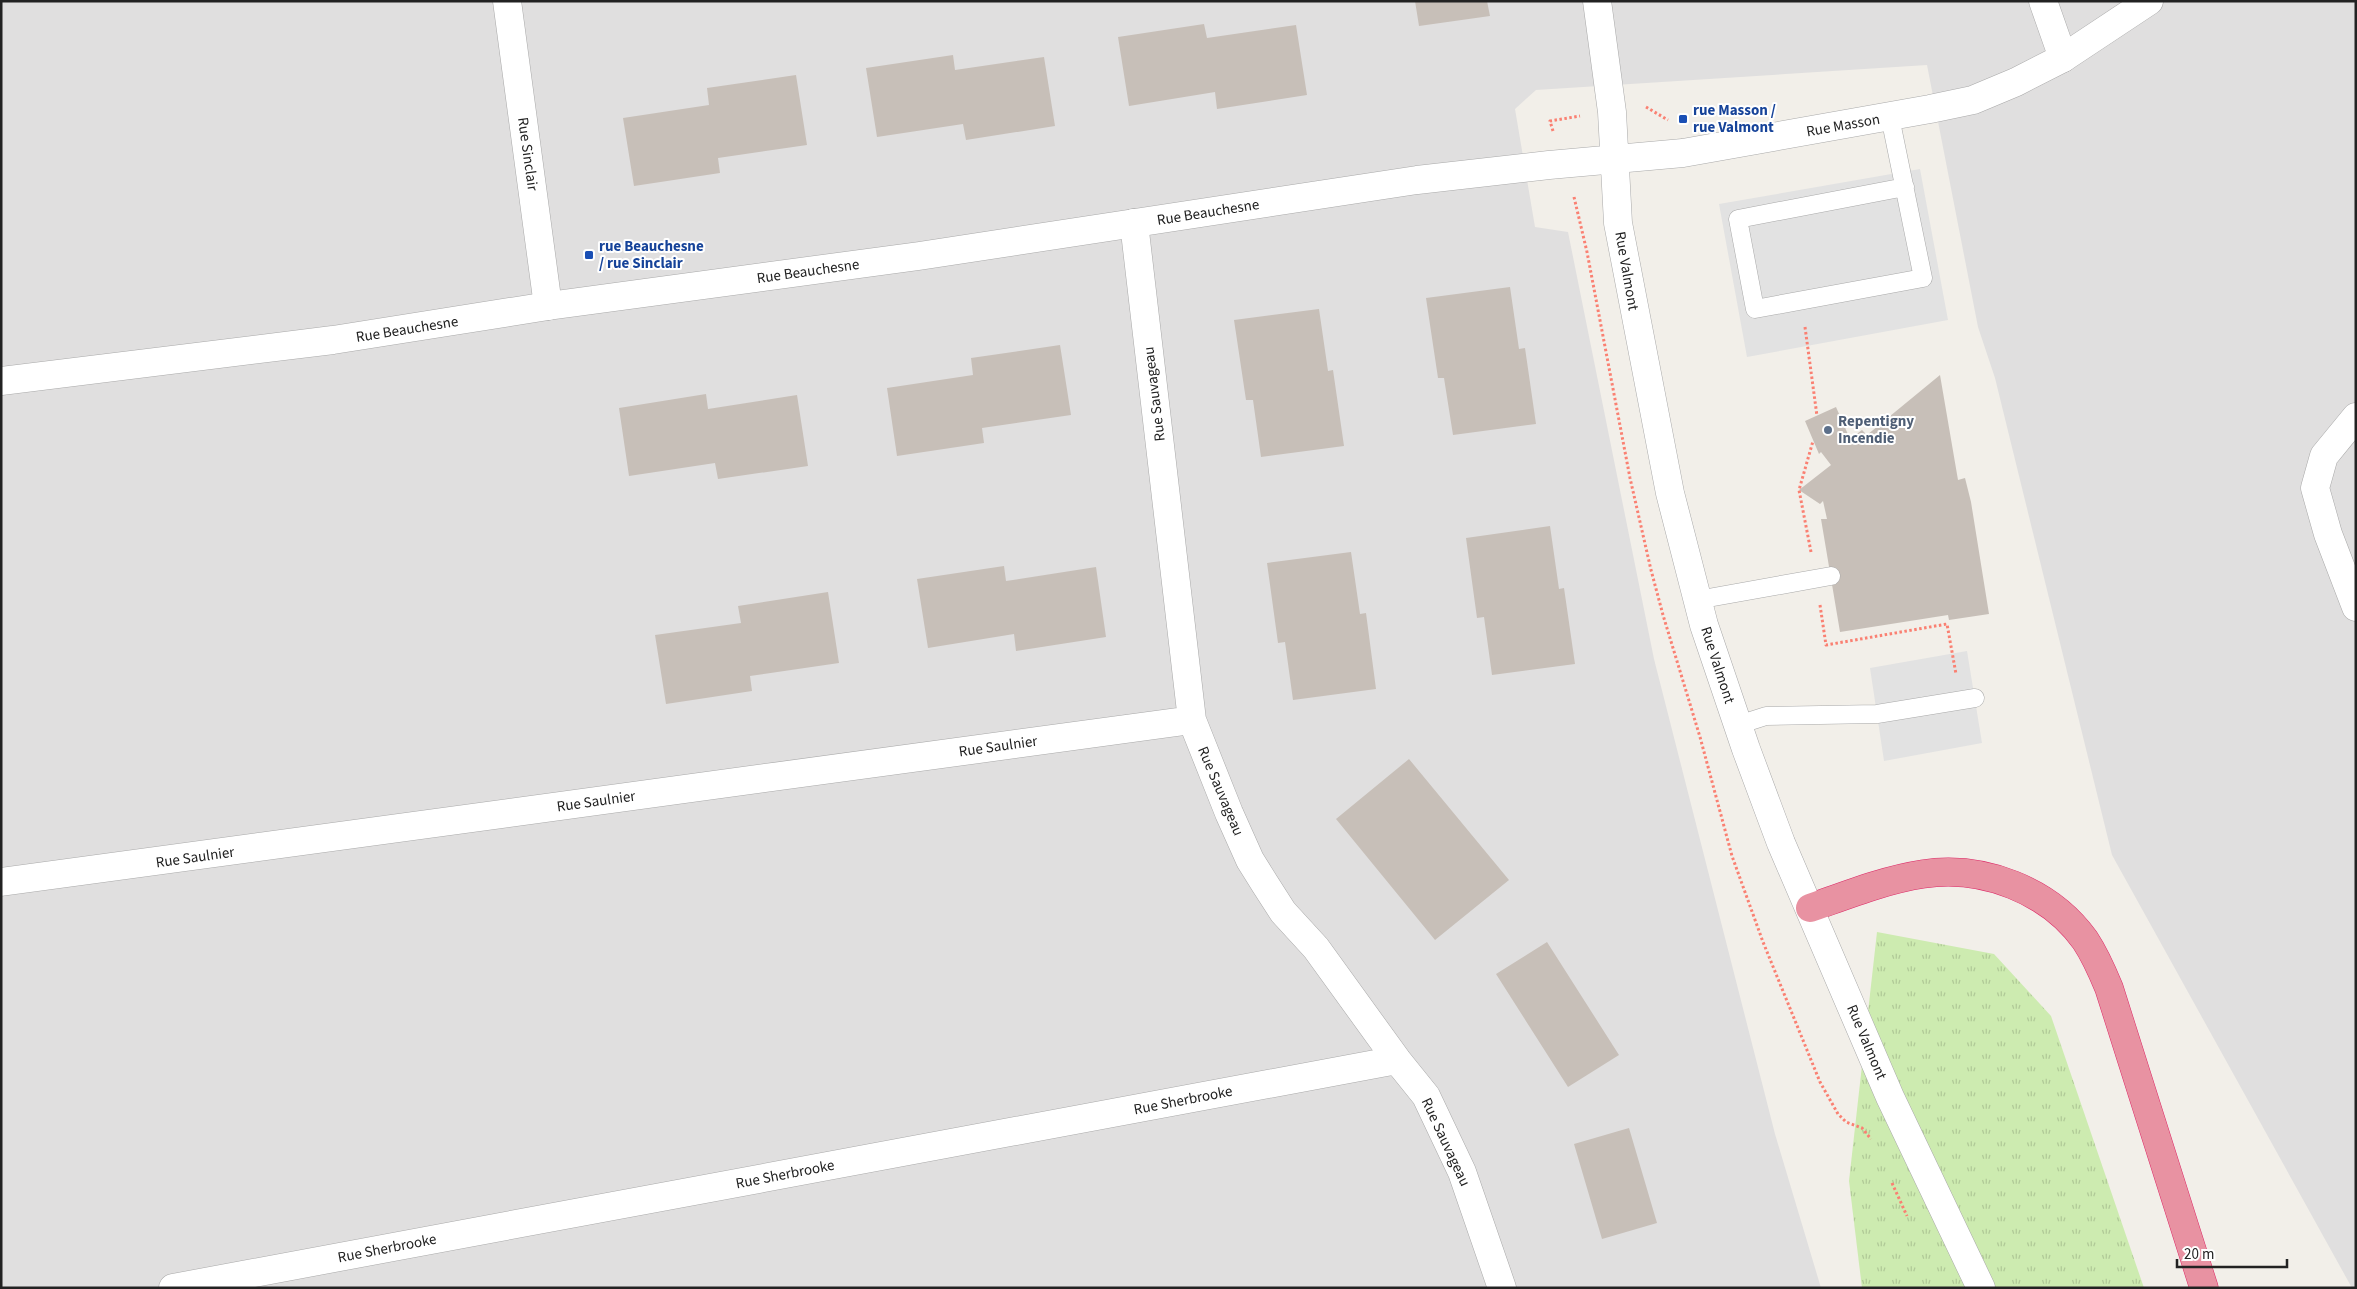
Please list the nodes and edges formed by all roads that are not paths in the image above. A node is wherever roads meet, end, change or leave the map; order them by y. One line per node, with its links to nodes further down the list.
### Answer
1 (507, 1): 10 (street, Rue Sinclair)
2 (1597, 1): 7 (street, Rue Valmont)
3 (2043, 1): 5 (street)
4 (2149, 1): 5 (street, Rue Masson)
5 (2063, 58): 6 (street, Rue Masson)
6 (1890, 117): 7 (street, Rue Masson); 8 (lane)
7 (1613, 160): 9 (street, Rue Beauchesne); 14 (street, Rue Valmont)
8 (1905, 187): 8 (lane)
9 (1134, 223): 10 (street, Rue Beauchesne); 17 (street, Rue Sauvageau)
10 (548, 306): 11 (street, Rue Beauchesne)
11 (1, 381)
12 (2356, 417): 15 (street)
13 (1823, 577): 14 (lane)
14 (1697, 600): 18 (street, Rue Valmont)
15 (2356, 607)
16 (1975, 698): 18 (lane)
17 (1192, 720): 19 (street, Rue Saulnier); 21 (street, Rue Sauvageau)
18 (1738, 724): 20 (street, Rue Valmont)
19 (1, 882)
20 (1810, 908): 24 (street, Rue Valmont); 25 (highway)
21 (1397, 1060): 22 (street, Rue Sherbrooke); 23 (street, Rue Sauvageau)
22 (173, 1288)
23 (1502, 1288)
24 (1981, 1288)
25 (2204, 1288)

